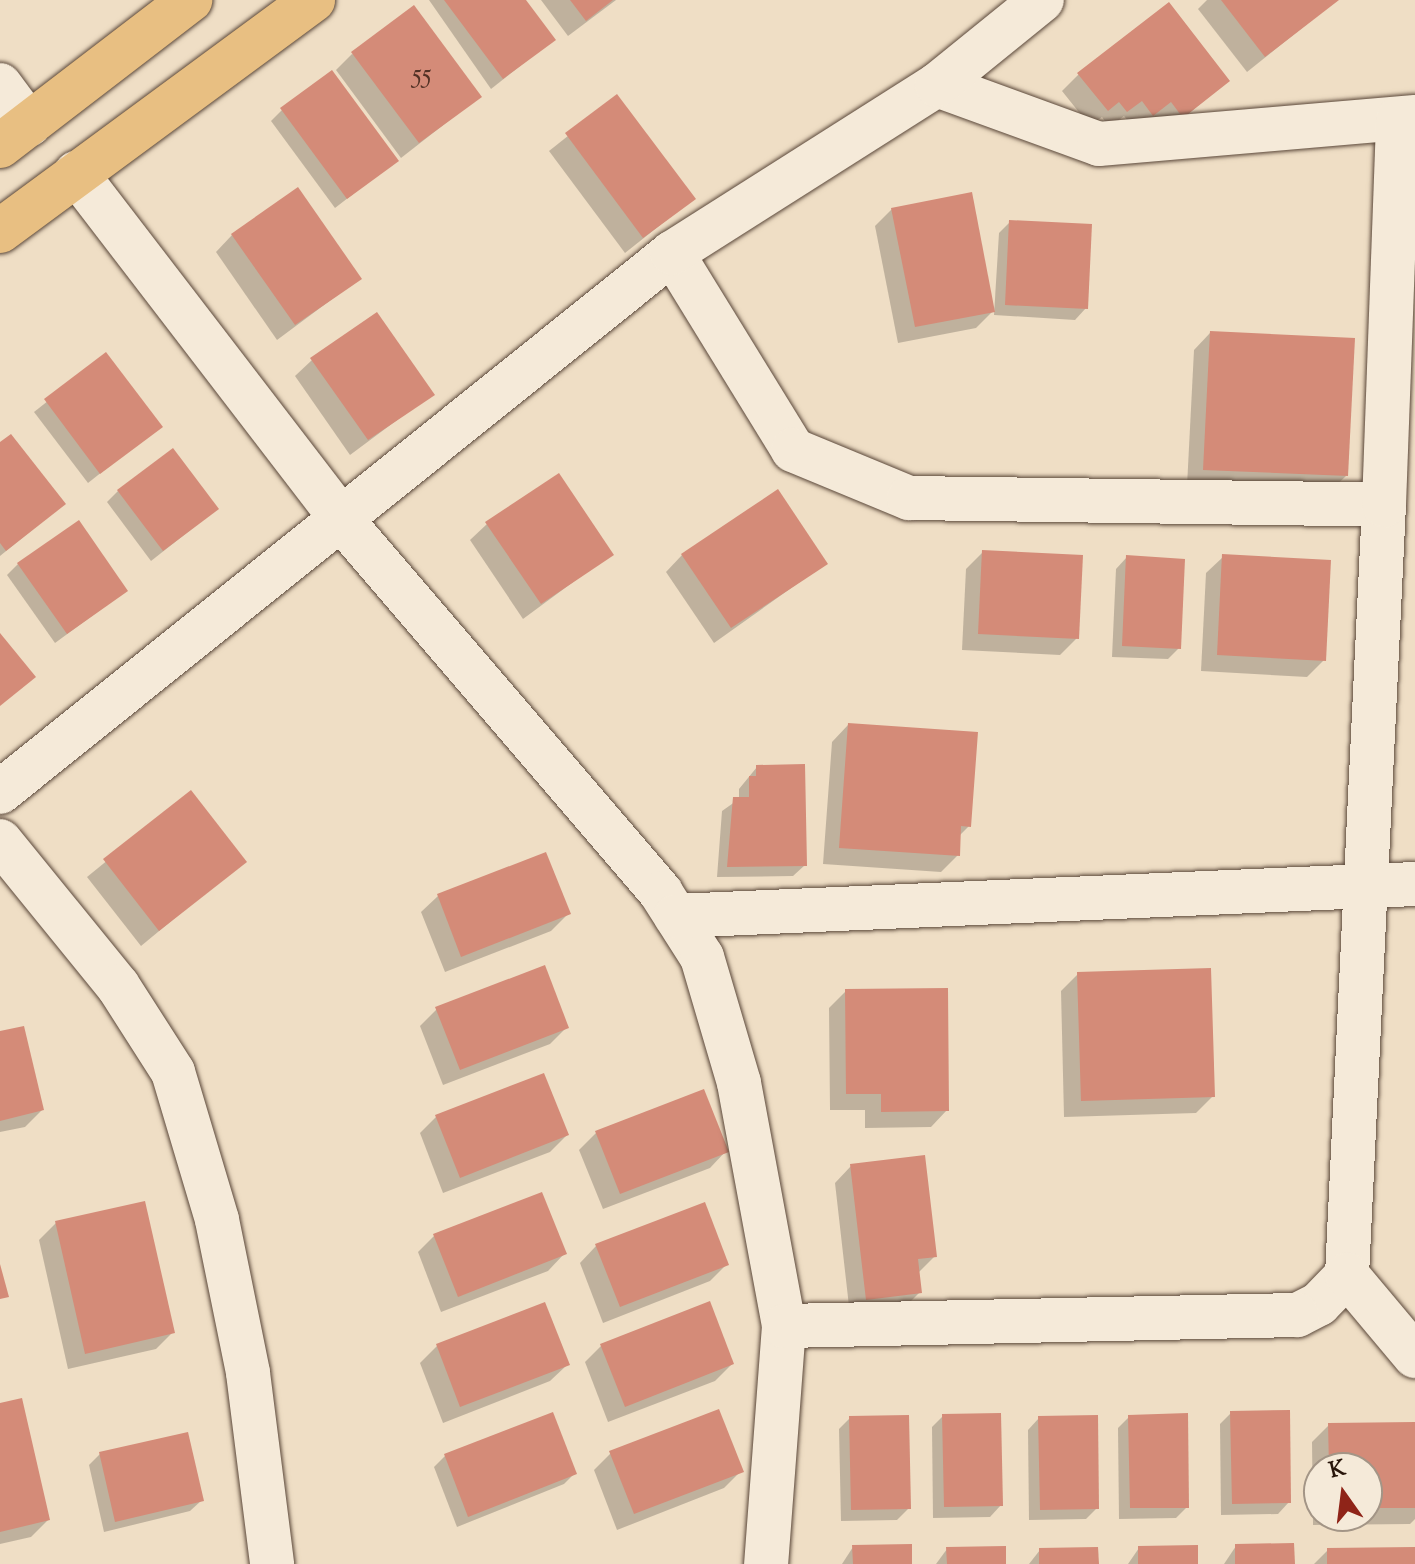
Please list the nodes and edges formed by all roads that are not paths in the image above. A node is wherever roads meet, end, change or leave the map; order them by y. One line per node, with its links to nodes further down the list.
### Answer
1 (190, 0): 7 (main road)
2 (313, 0): 8 (main road)
3 (1042, 0): 5 (street)
4 (0, 85): 7 (street)
5 (937, 85): 6 (street); 10 (street)
6 (1406, 118): 11 (street)
7 (14, 135): 8 (main road)
8 (76, 173): 9 (main road); 12 (street)
9 (0, 231)
10 (672, 253): 11 (street); 12 (street)
11 (1384, 505): 16 (street)
12 (339, 516): 13 (street); 17 (street)
13 (0, 792)
14 (0, 841): 21 (street)
15 (1415, 884): 16 (street)
16 (1367, 885): 17 (street); 18 (street)
17 (676, 916): 19 (street)
18 (1347, 1275): 19 (street); 20 (street)
19 (784, 1326): 23 (street)
20 (1415, 1356)
21 (270, 1564): 22 (street)
22 (281, 1564)
23 (766, 1564)

